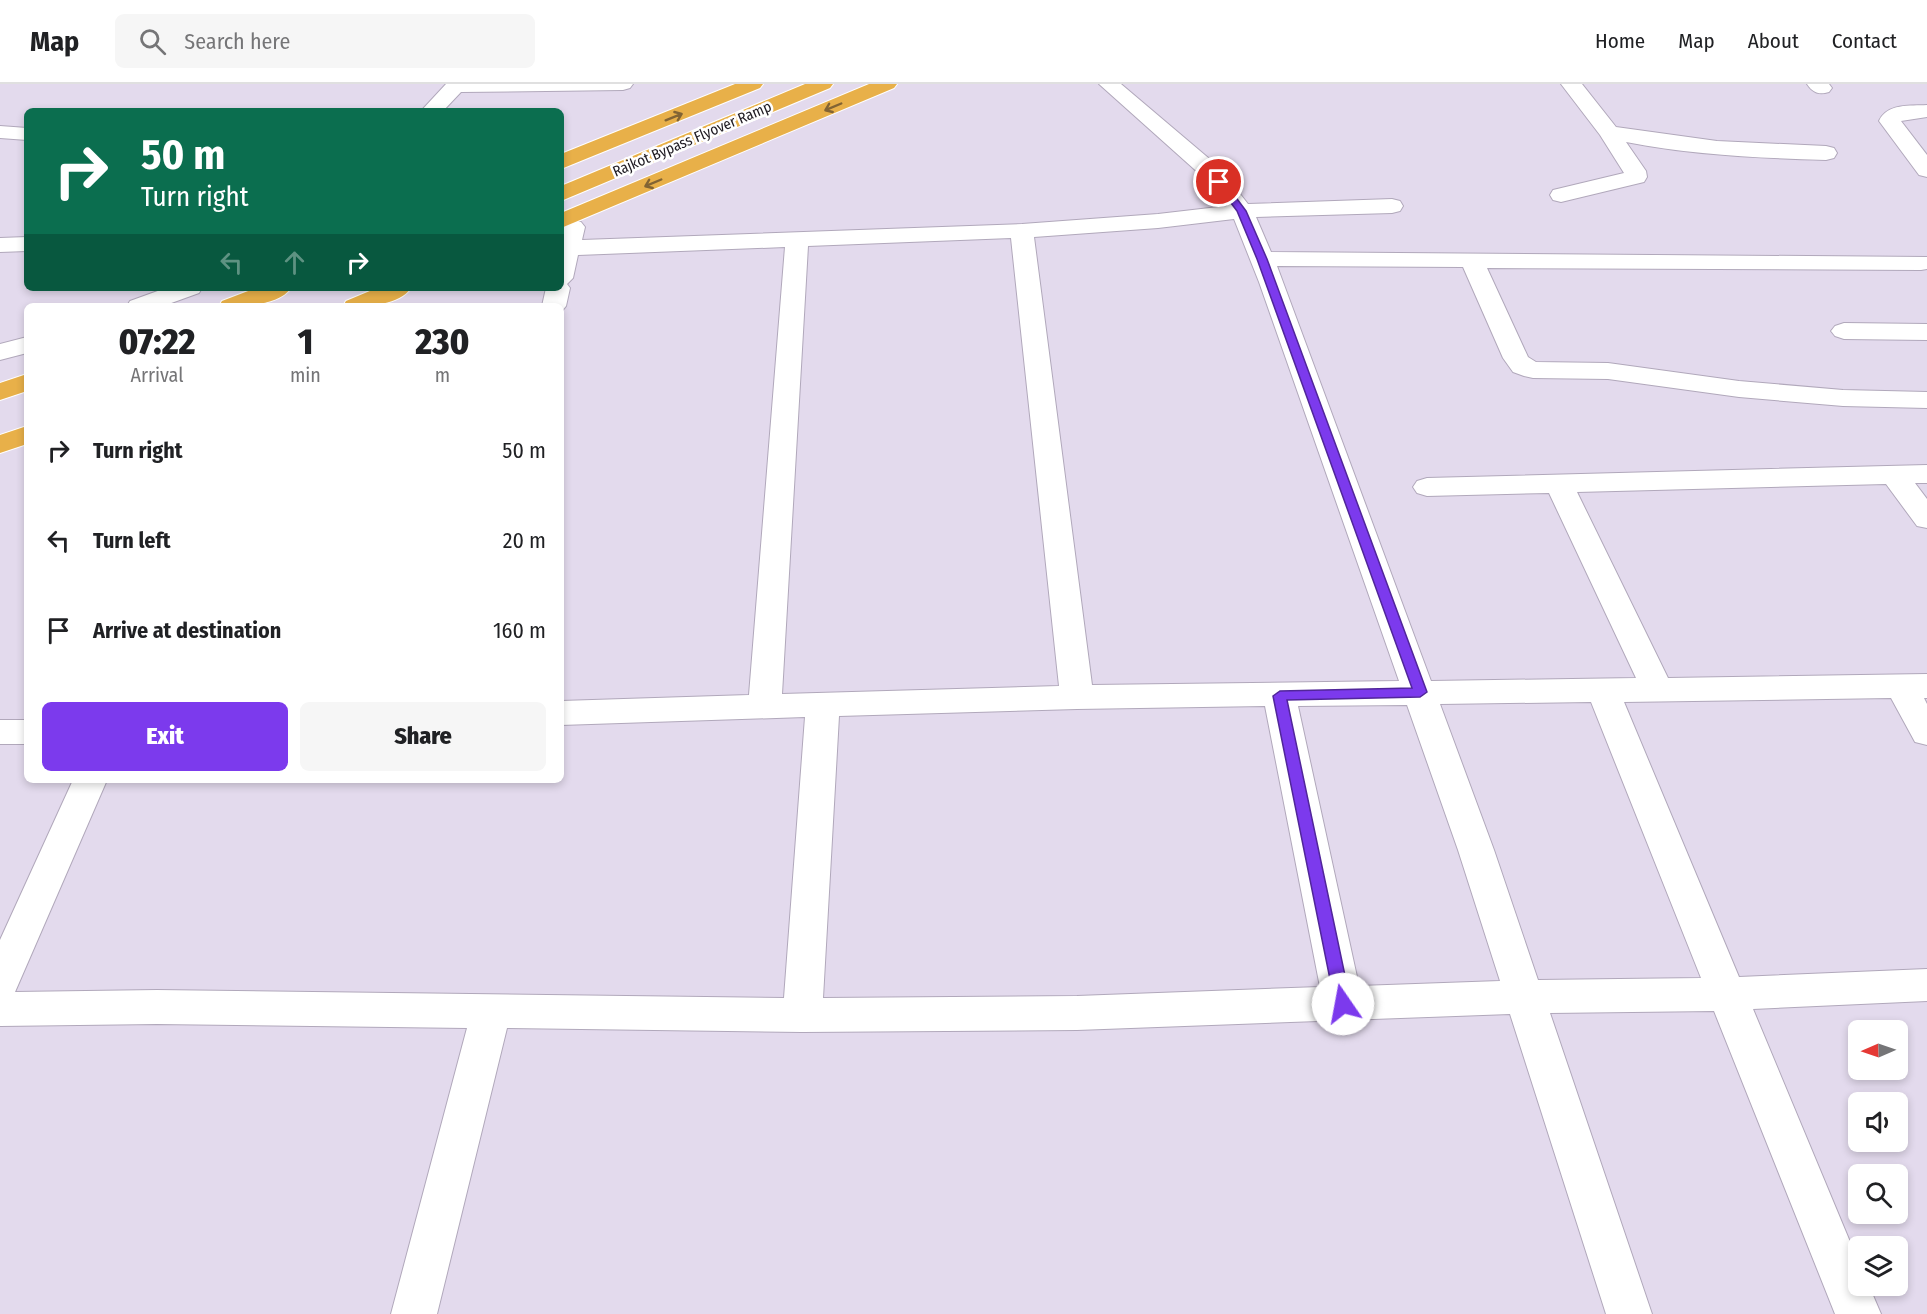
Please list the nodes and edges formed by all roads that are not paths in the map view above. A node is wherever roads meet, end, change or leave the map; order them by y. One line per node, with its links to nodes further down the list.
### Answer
1 (623, 84): 7 (street)
2 (753, 84): 14 (highway, one-way to 2)
3 (823, 84): 16 (highway, Rajkot Bypass Flyover Ramp)
4 (887, 84): 20 (highway, one-way to 20)
5 (1109, 84): 19 (street)
6 (1571, 84): 11 (street)
7 (456, 85): 8 (street)
8 (434, 108)
9 (1927, 111): 15 (street)
10 (0, 132): 12 (street)
11 (1609, 132): 13 (street); 17 (street)
12 (24, 134)
13 (1826, 153)
14 (564, 161)
15 (1927, 170)
16 (564, 193)
17 (1561, 195)
18 (1392, 206): 19 (street)
19 (1242, 211): 21 (street); 26 (street)
20 (568, 218): 25 (street)
21 (1022, 231): 22 (street); 55 (street)
22 (796, 238): 25 (street); 57 (street)
23 (24, 244): 24 (street)
24 (0, 245)
25 (567, 248): 28 (street)
26 (1262, 259): 27 (street); 53 (street)
27 (1472, 260): 29 (street); 42 (street)
28 (564, 263)
29 (1921, 263)
30 (182, 291): 33 (street)
31 (271, 291): 34 (highway)
32 (392, 291): 35 (highway)
33 (148, 303)
34 (239, 303)
35 (362, 303)
36 (1844, 331): 37 (street)
37 (1927, 332)
38 (24, 346): 39 (street)
39 (0, 352)
40 (24, 383): 41 (highway)
41 (0, 392)
42 (1927, 400)
43 (24, 435): 44 (highway)
44 (0, 445)
45 (1927, 474): 46 (street)
46 (1894, 475): 47 (street); 49 (street)
47 (1559, 484): 48 (street); 52 (street)
48 (1427, 486)
49 (1927, 519)
50 (1914, 687): 52 (street); 61 (street)
51 (1602, 689): 52 (street); 53 (street); 65 (street)
52 (1658, 691)
53 (1420, 692): 54 (street); 66 (street)
54 (1280, 696): 55 (street); 67 (street)
55 (1077, 697): 56 (street)
56 (823, 705): 57 (street); 70 (street)
57 (765, 707): 58 (street)
58 (564, 713)
59 (0, 732): 60 (street)
60 (24, 732)
61 (1927, 733)
62 (89, 783): 63 (street)
63 (0, 983)
64 (1927, 985): 65 (street)
65 (1728, 994): 66 (street); 73 (street)
66 (1524, 997): 67 (street); 72 (street)
67 (1343, 1004): 70 (street)
68 (0, 1009): 69 (street)
69 (491, 1012): 70 (street); 71 (street)
70 (802, 1015)
71 (414, 1314)
72 (1629, 1314)
73 (1858, 1314)

